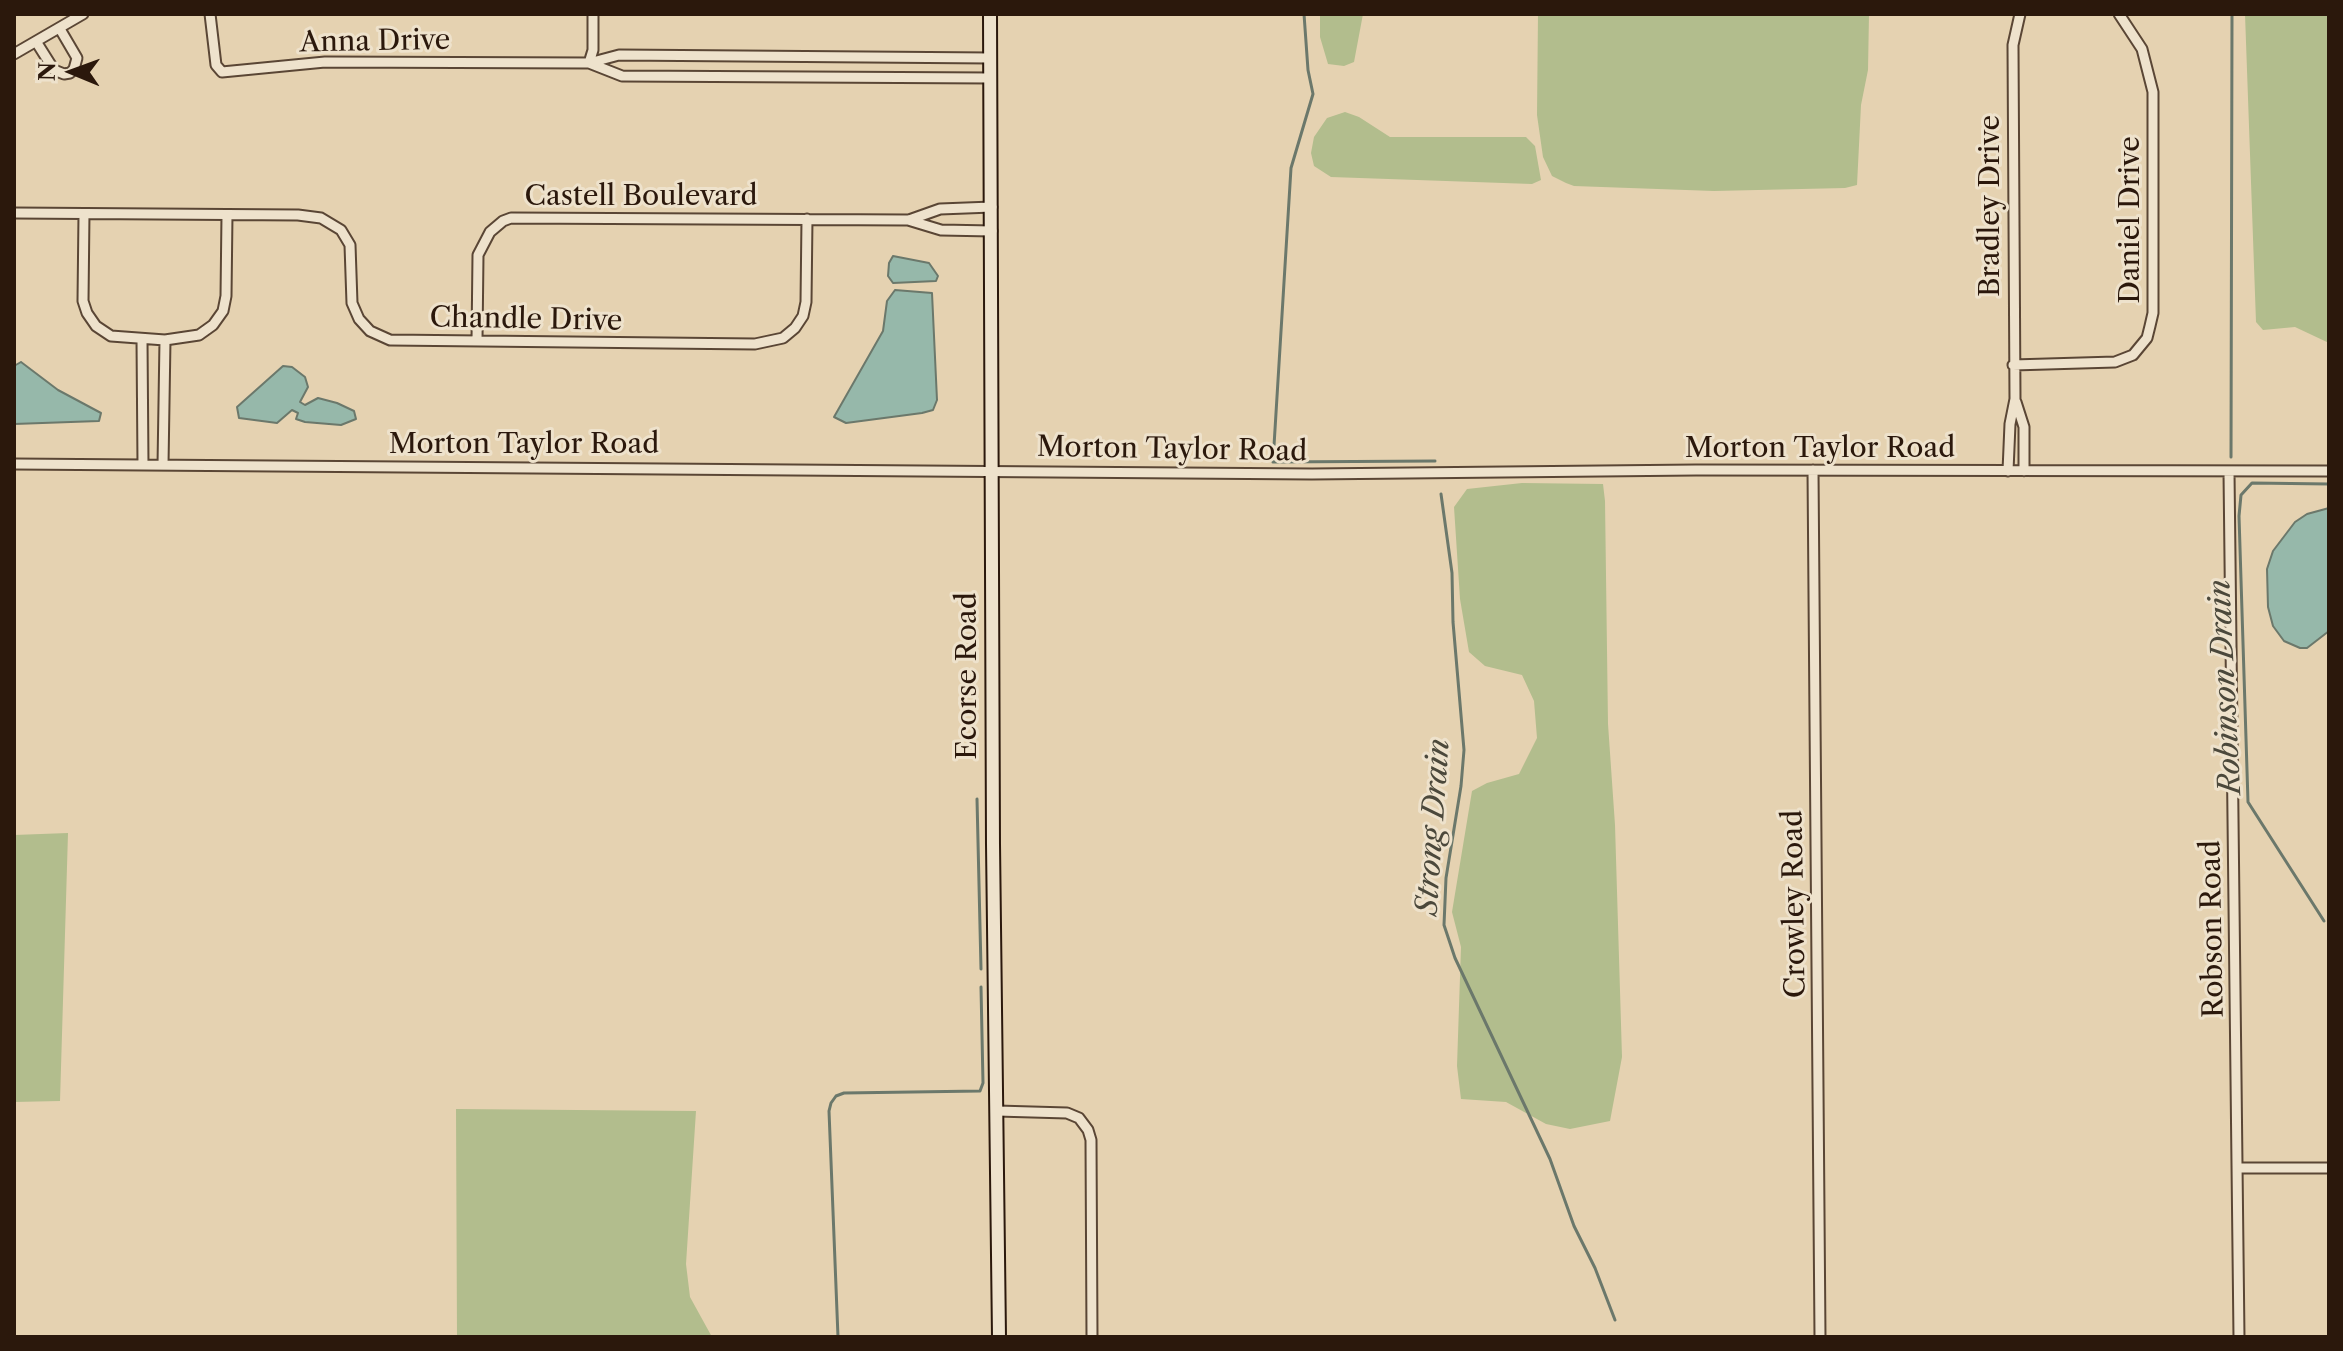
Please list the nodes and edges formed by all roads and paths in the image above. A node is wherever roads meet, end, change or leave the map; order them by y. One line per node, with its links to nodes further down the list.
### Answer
1 (83, 14): 7 (street)
2 (210, 14): 11 (street, Anna Drive)
3 (593, 14): 11 (street)
4 (990, 14): 10 (main road, Ecorse Road)
5 (2020, 14): 23 (street, Bradley Drive)
6 (2119, 14): 23 (street, Daniel Drive)
7 (60, 29): 8 (street); 8 (street)
8 (37, 43): 9 (street)
9 (14, 54)
10 (990, 58): 11 (street, Anna Drive); 12 (main road, Ecorse Road)
11 (589, 63): 12 (street, Anna Drive)
12 (991, 78): 13 (main road, Ecorse Road)
13 (992, 207): 18 (street, Castell Boulevard); 19 (main road, Ecorse Road)
14 (14, 213): 15 (street, Chandle Drive)
15 (84, 214): 16 (street, Chandle Drive); 20 (street)
16 (227, 215): 21 (street); 22 (street, Chandle Drive)
17 (807, 219): 18 (street, Castell Boulevard); 22 (street, Castell Boulevard); 22 (street, Chandle Drive)
18 (908, 220): 19 (street, Castell Boulevard)
19 (992, 231): 28 (main road, Ecorse Road)
20 (142, 340): 21 (street); 26 (street)
21 (165, 340): 27 (street)
22 (477, 340)
23 (2013, 365): 24 (street, Bradley Drive)
24 (2015, 399): 30 (street, Bradley Drive); 31 (street, Bradley Drive)
25 (14, 464): 26 (street, Morton Taylor Road)
26 (143, 465): 27 (street, Morton Taylor Road)
27 (163, 465): 28 (street, Morton Taylor Road)
28 (991, 470): 29 (street, Morton Taylor Road); 34 (main road, Ecorse Road)
29 (1813, 470): 30 (street, Morton Taylor Road); 40 (street, Crowley Road)
30 (2008, 471): 31 (street, Morton Taylor Road)
31 (2024, 471): 33 (street, Morton Taylor Road)
32 (2329, 471): 33 (street, Morton Taylor Road)
33 (2229, 472): 35 (street, Robson Road)
34 (997, 1111): 37 (main road, Ecorse Road); 39 (street)
35 (2238, 1168): 36 (street); 41 (street, Robson Road)
36 (2329, 1168)
37 (999, 1337): 38 (street)
38 (1007, 1337)
39 (1092, 1337)
40 (1820, 1337)
41 (2239, 1337)

